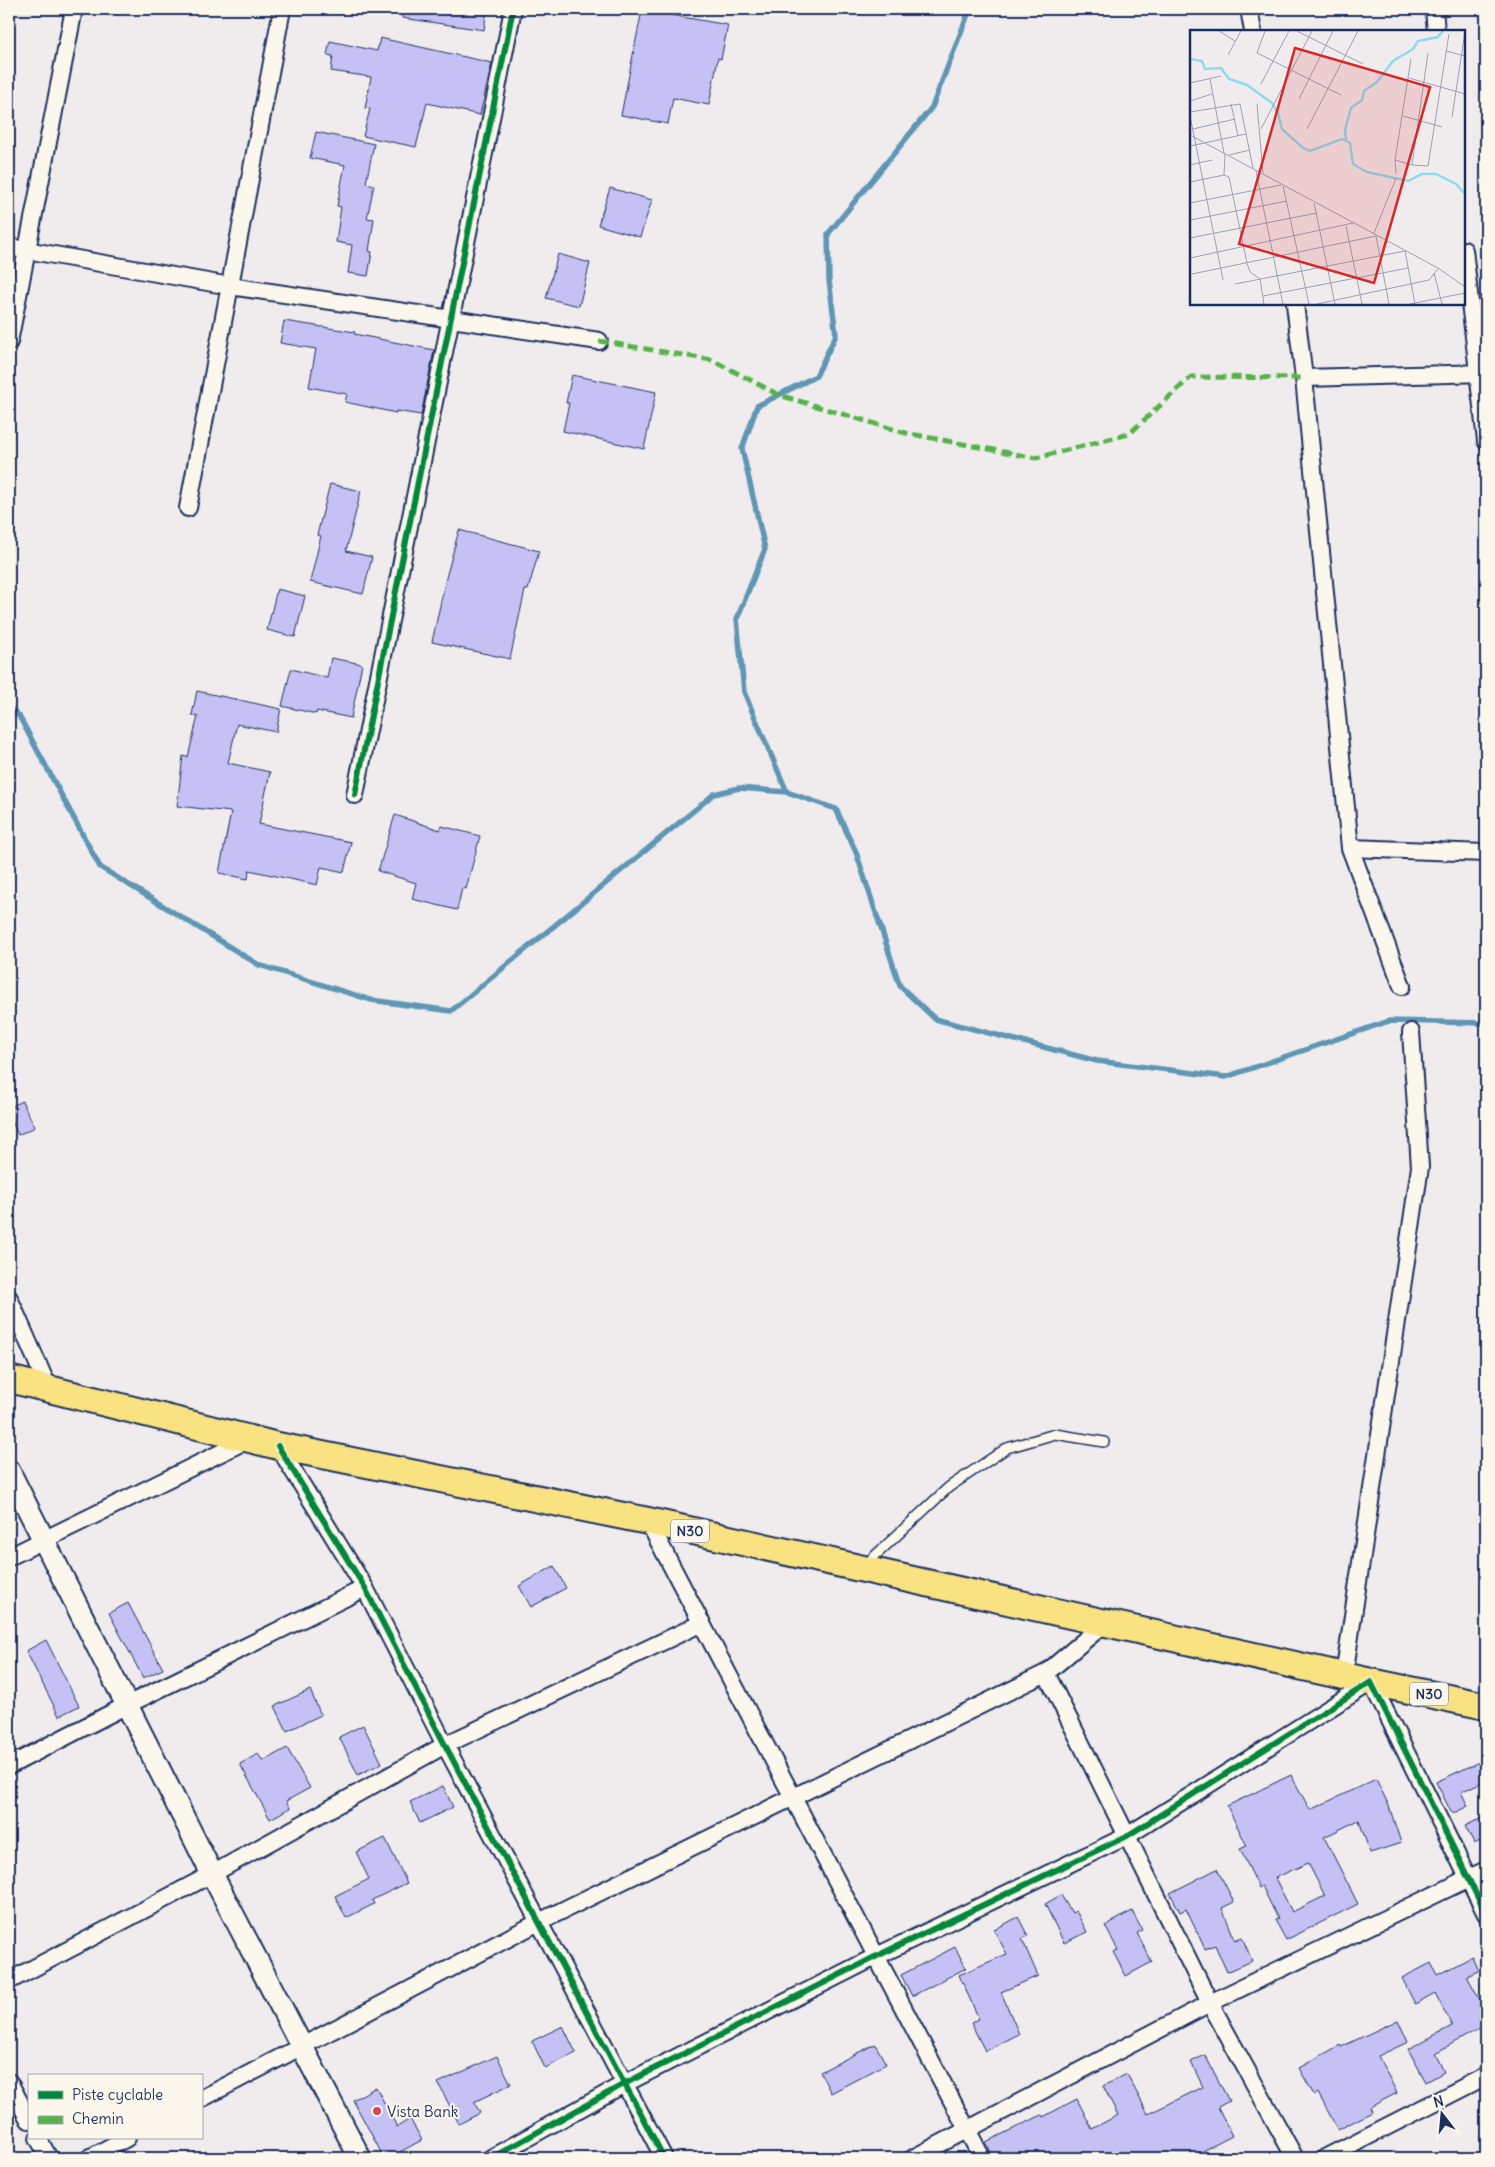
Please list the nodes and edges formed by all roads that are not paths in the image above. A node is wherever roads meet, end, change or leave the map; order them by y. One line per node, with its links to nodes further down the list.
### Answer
1 (74, 9): 9 (street)
2 (282, 9): 11 (street)
3 (513, 9): 13 (street)
4 (1249, 9): 6 (street)
5 (1434, 9): 7 (street)
6 (1253, 30)
7 (1436, 30)
8 (9, 247): 9 (street)
9 (26, 251): 11 (street); 15 (street)
10 (1465, 257): 16 (street)
11 (230, 286): 13 (street); 19 (street)
12 (1295, 305): 17 (street)
13 (451, 319): 14 (street); 20 (street)
14 (599, 341)
15 (9, 342)
16 (1482, 373): 17 (street); 18 (street)
17 (1304, 378): 21 (street)
18 (1486, 441)
19 (188, 508)
20 (355, 795)
21 (1350, 848): 22 (street); 23 (street)
22 (1486, 853)
23 (1402, 986)
24 (1411, 1032): 40 (street)
25 (9, 1298): 27 (street)
26 (9, 1379): 27 (main road, N30)
27 (48, 1387): 28 (main road, N30)
28 (250, 1438): 30 (main road, N30); 33 (street)
29 (1104, 1442): 35 (lane)
30 (278, 1446): 32 (main road, N30); 36 (street)
31 (9, 1471): 33 (street)
32 (648, 1521): 35 (main road, N30); 37 (street)
33 (44, 1540): 34 (street); 42 (street)
34 (9, 1557)
35 (862, 1569): 38 (main road, N30)
36 (365, 1588): 42 (street); 44 (street)
37 (702, 1623): 44 (street); 46 (street)
38 (1104, 1623): 39 (street); 40 (main road, N30)
39 (1046, 1673): 46 (street); 47 (street)
40 (1344, 1676): 41 (main road, N30)
41 (1371, 1682): 43 (main road, N30); 47 (street); 50 (street)
42 (126, 1705): 45 (street); 49 (street)
43 (1486, 1706)
44 (445, 1745): 49 (street); 52 (street)
45 (9, 1766)
46 (793, 1797): 52 (street); 53 (street)
47 (1127, 1836): 53 (street); 55 (street)
48 (1486, 1870): 50 (street)
49 (212, 1874): 54 (street); 56 (street)
50 (1469, 1879): 51 (street); 55 (street)
51 (1486, 1914)
52 (539, 1922): 56 (street); 59 (street)
53 (877, 1956): 59 (street); 62 (street)
54 (9, 1981)
55 (1210, 2003): 62 (street); 72 (street)
56 (302, 2047): 60 (street); 67 (street)
57 (1486, 2076): 73 (street)
58 (9, 2082): 61 (street)
59 (624, 2084): 68 (street); 69 (street)
60 (202, 2099)
61 (28, 2118)
62 (967, 2129): 70 (street); 71 (street)
63 (39, 2140): 65 (street)
64 (123, 2140): 66 (street)
65 (49, 2158)
66 (89, 2158)
67 (360, 2158)
68 (490, 2158)
69 (664, 2158)
70 (913, 2158)
71 (982, 2158)
72 (1295, 2158)
73 (1325, 2158)

